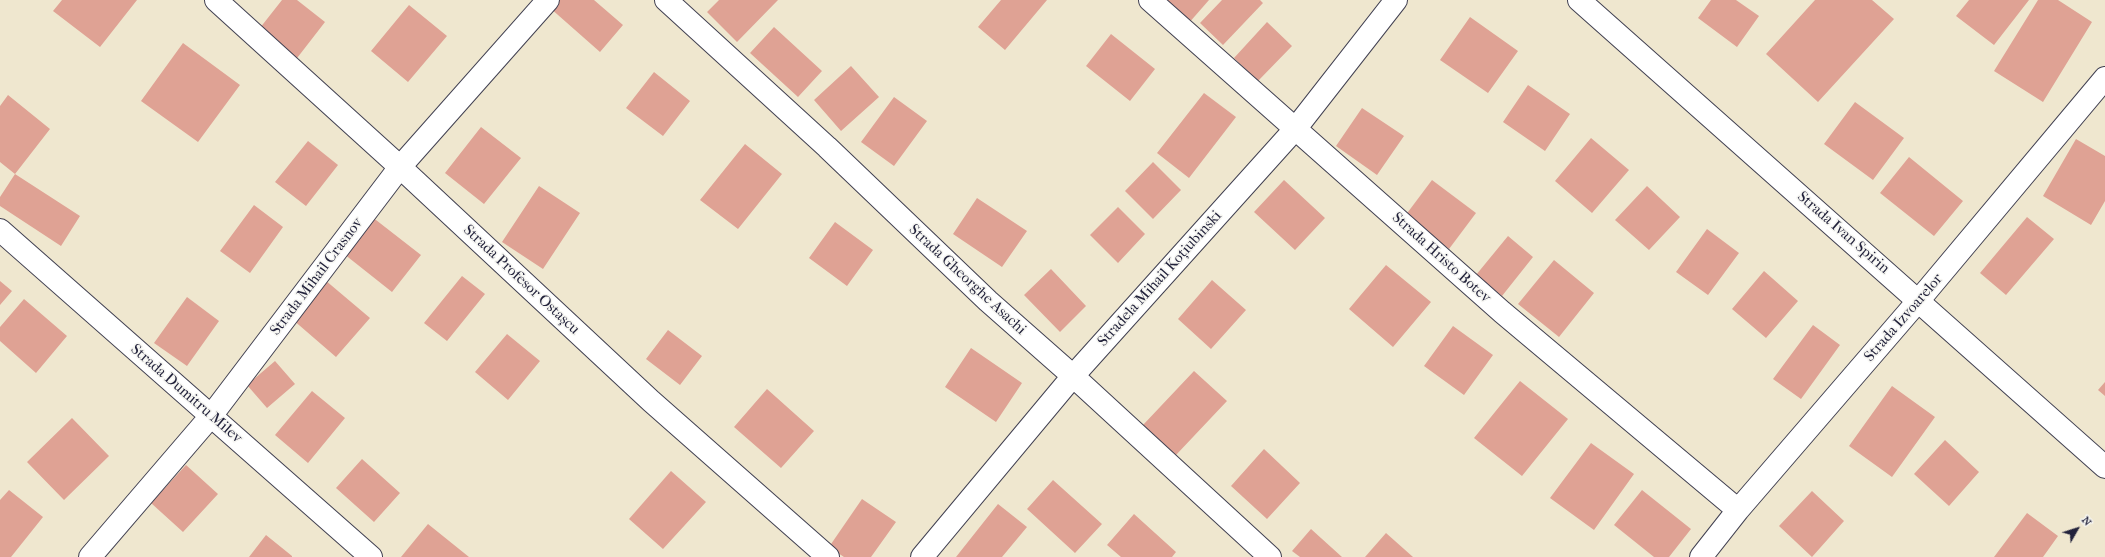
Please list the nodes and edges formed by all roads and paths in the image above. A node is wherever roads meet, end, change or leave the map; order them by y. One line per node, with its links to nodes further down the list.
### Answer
1 (216, 0): 9 (street, Strada Profesor Ostașcu)
2 (548, 0): 9 (street, Strada Mihail Crasnov)
3 (666, 0): 12 (street, Strada Gheorghe Asachi)
4 (1150, 0): 8 (street, Strada Hristo Botev)
5 (1396, 0): 8 (street, Stradela Mihail Koțiubinski)
6 (1579, 0): 11 (street, Strada Ivan Spirin)
7 (2104, 81): 11 (street, Strada Izvoarelor)
8 (1296, 128): 12 (street, Stradela Mihail Koțiubinski); 15 (street, Strada Hristo Botev)
9 (400, 167): 13 (street, Strada Mihail Crasnov); 18 (street, Strada Profesor Ostașcu)
10 (0, 230): 13 (street, Strada Dumitru Milev)
11 (1919, 300): 14 (street, Strada Ivan Spirin); 15 (street, Strada Izvoarelor)
12 (1073, 376): 19 (street, Stradela Mihail Koțiubinski); 20 (street, Strada Gheorghe Asachi)
13 (210, 416): 16 (street, Strada Mihail Crasnov); 17 (street, Strada Dumitru Milev)
14 (2105, 467)
15 (1738, 510): 21 (street, Strada Izvoarelor)
16 (90, 557)
17 (371, 557)
18 (828, 557)
19 (922, 557)
20 (1270, 557)
21 (1701, 557)

